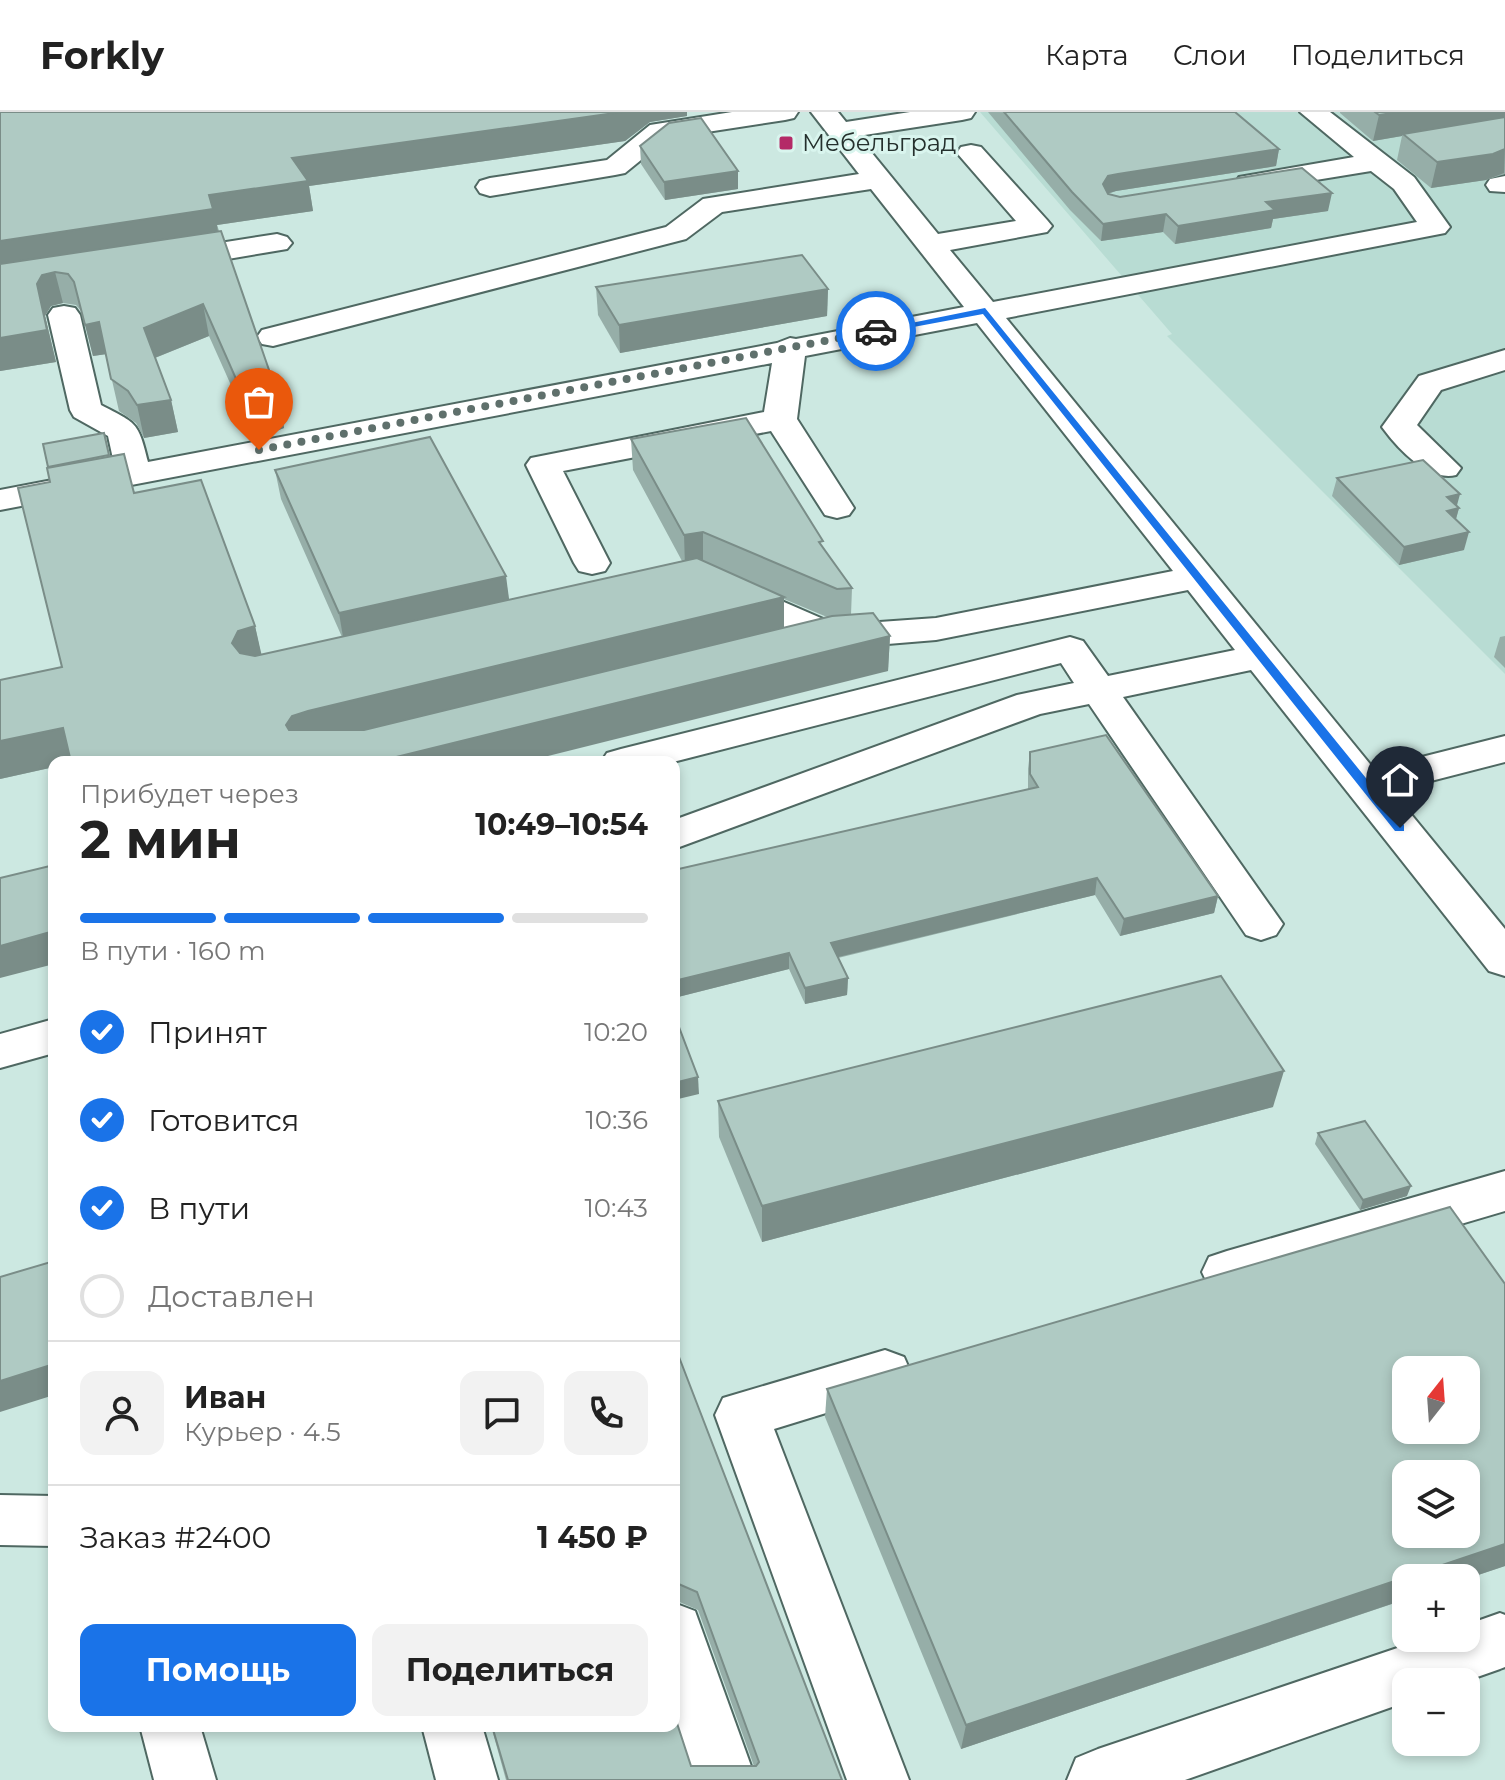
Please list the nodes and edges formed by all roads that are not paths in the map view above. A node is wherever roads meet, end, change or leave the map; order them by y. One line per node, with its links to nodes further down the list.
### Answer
1 (785, 112): 8 (street)
2 (962, 112): 4 (street)
3 (1313, 112): 6 (street)
4 (832, 121): 7 (street)
5 (971, 153): 11 (street)
6 (1379, 154): 9 (street); 13 (street)
7 (878, 179): 11 (street); 15 (street)
8 (490, 187)
9 (1224, 187)
10 (277, 243): 12 (street)
11 (931, 244): 13 (street)
12 (139, 264)
13 (985, 310): 16 (street); 25 (street)
14 (64, 315): 20 (street)
15 (273, 337)
16 (790, 347): 18 (street); 20 (street)
17 (1505, 360): 19 (street)
18 (780, 419): 22 (street); 23 (street)
19 (1444, 468)
20 (134, 474): 21 (street)
21 (0, 500)
22 (837, 508)
23 (592, 563)
24 (702, 577): 26 (street)
25 (1199, 577): 26 (street); 28 (street)
26 (830, 636): 27 (street)
27 (770, 651)
28 (1261, 656): 29 (street); 32 (street)
29 (1099, 690): 31 (street); 33 (street); 34 (street)
30 (1505, 749): 32 (street)
31 (645, 756)
32 (1365, 785): 35 (street)
33 (680, 833)
34 (1261, 924)
35 (1505, 960)
36 (48, 1038): 37 (street)
37 (0, 1051)
38 (1505, 1191): 39 (street)
39 (1185, 1285)
40 (925, 1361): 50 (street)
41 (0, 1520): 42 (street)
42 (48, 1521)
43 (1500, 1641): 51 (street)
44 (680, 1649): 49 (street)
45 (172, 1732): 47 (street)
46 (454, 1732): 48 (street)
47 (185, 1780)
48 (467, 1780)
49 (725, 1780)
50 (878, 1780)
51 (1098, 1780)

